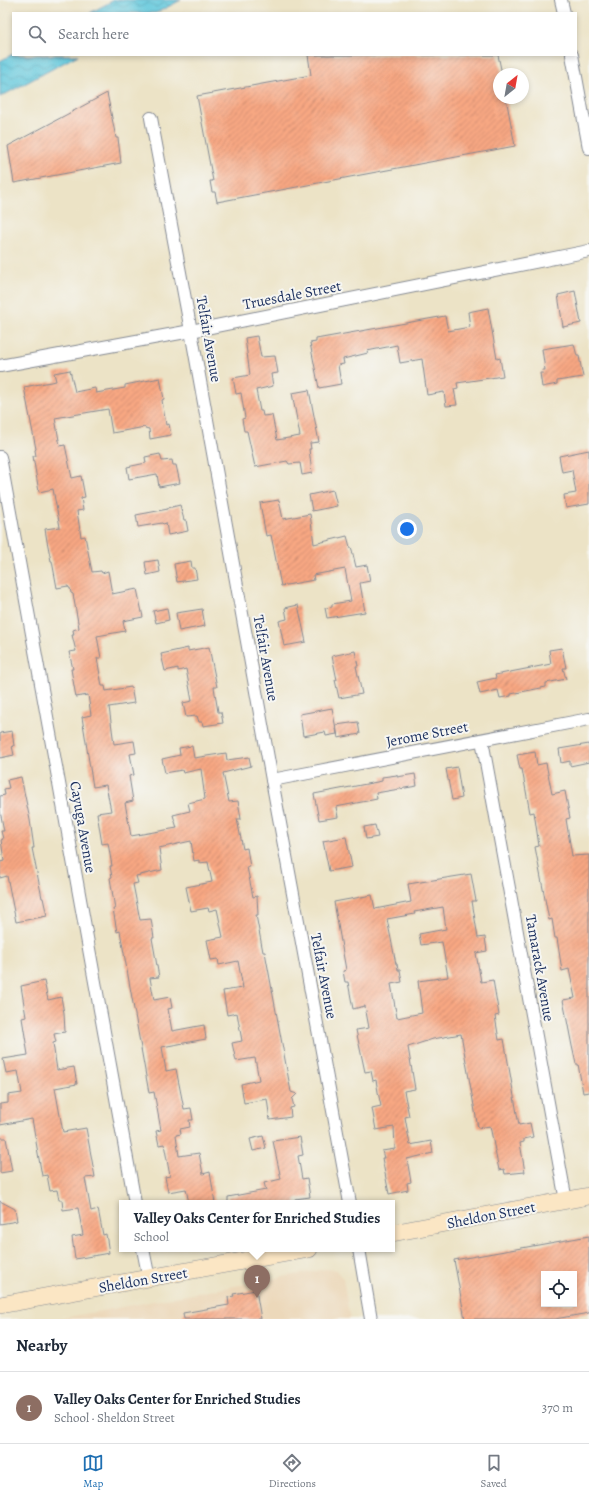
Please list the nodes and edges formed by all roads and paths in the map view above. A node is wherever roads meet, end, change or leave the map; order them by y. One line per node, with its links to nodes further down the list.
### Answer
1 (561, 0): 2 (street)
2 (564, 12)
3 (572, 56): 5 (street)
4 (151, 118): 7 (street, Telfair Avenue)
5 (589, 148)
6 (589, 251): 7 (street, Truesdale Street)
7 (192, 331): 8 (street, Truesdale Street); 12 (street, Telfair Avenue)
8 (0, 366)
9 (0, 457): 14 (street, Cayuga Avenue)
10 (589, 720): 11 (street, Jerome Street)
11 (482, 740): 12 (street, Jerome Street); 16 (street, Tamarack Avenue)
12 (272, 780): 15 (street, Telfair Avenue)
13 (589, 1196): 16 (main road, Sheldon Street)
14 (134, 1200)
15 (349, 1200)
16 (566, 1201): 17 (main road, Sheldon Street)
17 (395, 1232)
18 (144, 1252): 21 (street)
19 (293, 1252): 21 (main road, Sheldon Street)
20 (360, 1252): 23 (street)
21 (149, 1279): 22 (main road, Sheldon Street)
22 (0, 1305)
23 (371, 1319)

